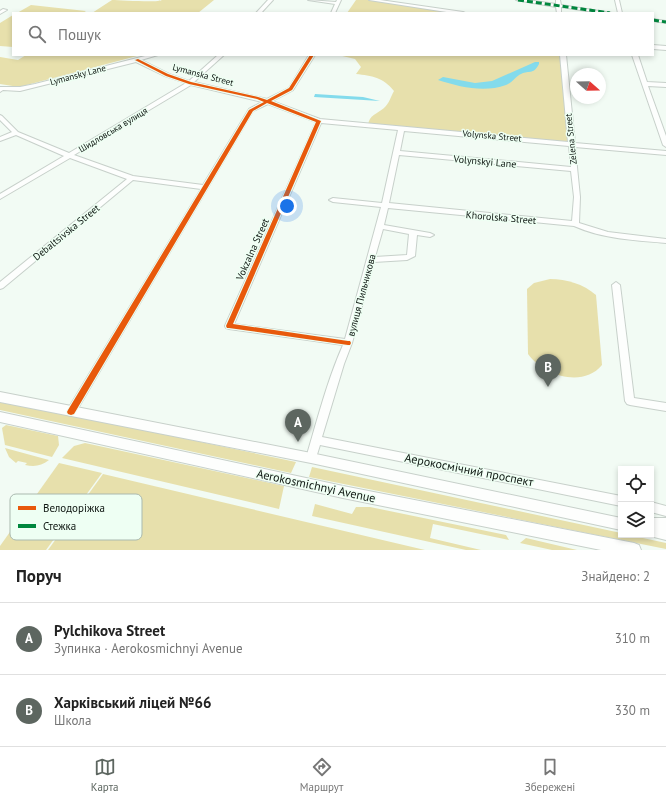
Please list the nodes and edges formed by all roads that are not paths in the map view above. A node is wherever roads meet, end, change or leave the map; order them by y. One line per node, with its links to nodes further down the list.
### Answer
1 (271, 0): 10 (street)
2 (310, 0): 7 (street)
3 (371, 0): 12 (street)
4 (518, 0): 8 (street)
5 (558, 0): 8 (street)
6 (617, 0): 15 (street)
7 (338, 2): 11 (street)
8 (558, 6): 13 (street); 14 (street)
9 (5, 10): 16 (street)
10 (259, 12)
11 (333, 12)
12 (456, 12)
13 (559, 12)
14 (603, 12)
15 (620, 12)
16 (0, 13)
17 (654, 20): 18 (street)
18 (666, 22)
19 (654, 47): 20 (street)
20 (666, 48)
21 (151, 56): 26 (street, Lymansky Lane)
22 (220, 56): 27 (street, Шидловська вулиця)
23 (311, 56): 31 (street)
24 (563, 56): 37 (street, Zelena Street)
25 (634, 56): 28 (street)
26 (137, 60): 27 (street, Lymanska Street); 30 (street, Lymansky Lane)
27 (190, 83): 31 (street, Lymanska Street); 41 (street, Шидловська вулиця)
28 (645, 84): 29 (street); 38 (street)
29 (666, 85)
30 (1, 89)
31 (267, 102): 33 (street); 44 (street)
32 (0, 117): 35 (street)
33 (318, 121): 34 (street, Volynska Street); 56 (street, Vokzalna Street)
34 (402, 128): 37 (street, Volynska Street); 40 (street, вулиця Пильчикова)
35 (16, 133): 36 (street); 41 (street)
36 (0, 139)
37 (571, 144): 39 (street, Volynska Street); 42 (street, Zelena Street)
38 (666, 145)
39 (666, 152)
40 (397, 153): 42 (street, Volynskyi Lane); 47 (street, вулиця Пильчикова)
41 (70, 156): 43 (street); 45 (street, Шидловська вулиця)
42 (574, 169): 48 (street, Zelena Street)
43 (132, 178): 44 (street); 55 (street, Debaltsivska Street)
44 (205, 187): 59 (street)
45 (0, 197)
46 (333, 200): 47 (street, Khorolska Street)
47 (385, 206): 48 (street, Khorolska Street); 49 (street, вулиця Пильчикова)
48 (575, 224): 52 (street, Khorolska Street)
49 (379, 226): 50 (street); 53 (street, вулиця Пильчикова)
50 (413, 232): 51 (street); 53 (street)
51 (430, 235)
52 (666, 241)
53 (370, 260): 56 (street, вулиця Пильчикова)
54 (616, 285): 58 (street)
55 (0, 286)
56 (348, 343): 61 (street, вулиця Пильчикова)
57 (0, 397): 59 (main road)
58 (666, 407)
59 (71, 412): 62 (main road)
60 (0, 417): 71 (main road, Aerokosmichnyi Avenue)
61 (316, 440): 62 (street, вулиця Пильчикова); 63 (street, Аерокосмічний проспект)
62 (311, 458): 66 (main road)
63 (618, 499)
64 (654, 508): 65 (street)
65 (666, 511)
66 (617, 522)
67 (654, 523): 68 (street)
68 (666, 523)
69 (654, 532): 70 (main road)
70 (666, 534)
71 (617, 548): 72 (main road, Aerokosmichnyi Avenue)
72 (634, 550)

